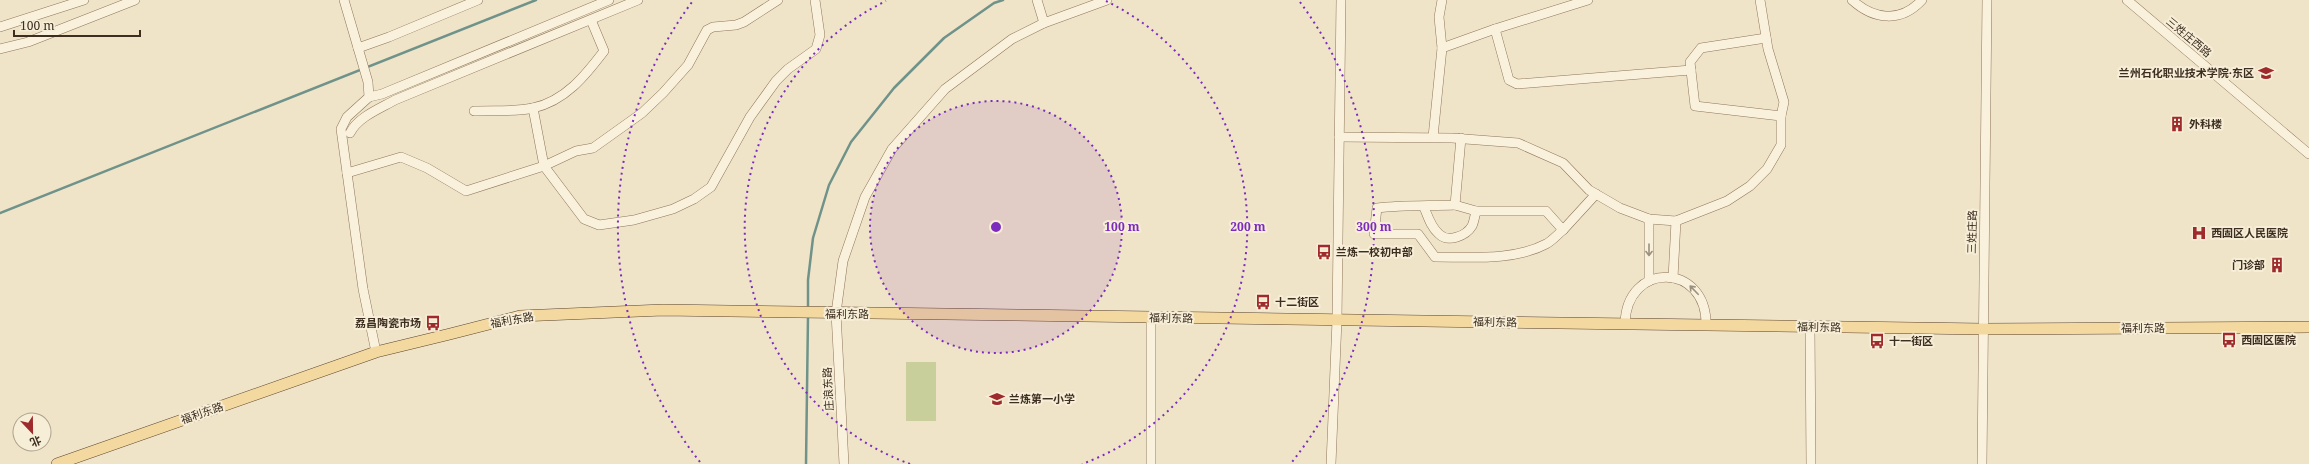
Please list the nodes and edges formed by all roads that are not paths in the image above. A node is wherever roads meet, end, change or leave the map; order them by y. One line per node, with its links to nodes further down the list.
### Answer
1 (84, 0): 21 (street)
2 (135, 0): 26 (street)
3 (344, 0): 24 (street)
4 (478, 0): 24 (street)
5 (609, 0): 28 (street)
6 (638, 0): 19 (street)
7 (778, 0): 37 (street)
8 (816, 0): 37 (street)
9 (1037, 0): 20 (street)
10 (1107, 0): 20 (street, 庄浪东路)
11 (1341, 0): 33 (street)
12 (1442, 0): 25 (street)
13 (1588, 0): 22 (street)
14 (1760, 0): 23 (street)
15 (1852, 0): 16 (street)
16 (1922, 0)
17 (1987, 0): 57 (street, 三姓庄路)
18 (2128, 0): 36 (street, 三姓庄西路)
19 (591, 20): 29 (street); 32 (street)
20 (1044, 23): 50 (street, 庄浪东路)
21 (0, 27)
22 (1495, 29): 25 (street); 27 (street)
23 (1766, 38): 27 (street); 31 (street)
24 (358, 48): 28 (street)
25 (1442, 48): 34 (street)
26 (0, 49)
27 (1691, 70): 31 (street)
28 (369, 97): 38 (street)
29 (533, 108): 30 (street); 37 (street)
30 (474, 111)
31 (1781, 116): 44 (street)
32 (350, 133)
33 (1339, 137): 34 (street); 52 (street)
34 (1433, 137): 35 (street)
35 (1461, 138): 39 (street); 40 (street)
36 (2309, 154)
37 (544, 166): 38 (street)
38 (347, 173): 58 (street)
39 (1596, 194): 43 (street); 45 (street)
40 (1455, 205): 41 (street); 42 (street)
41 (1424, 207): 46 (street); 47 (street)
42 (1476, 211): 45 (street); 46 (street)
43 (1649, 219): 44 (street); 49 (street, one-way to 49)
44 (1676, 221): 48 (street)
45 (1563, 230): 47 (street)
46 (1453, 239): 47 (street)
47 (1452, 257)
48 (1673, 278): 49 (street); 54 (street, one-way to 48)
49 (1649, 281): 53 (street)
50 (832, 313): 51 (main road, 福利东路); 58 (main road, 福利东路); 60 (street, 庄浪东路)
51 (1151, 317): 52 (main road, 福利东路); 61 (street)
52 (1337, 320): 53 (main road, 福利东路); 62 (street)
53 (1625, 324): 54 (main road, 福利东路)
54 (1706, 325): 55 (main road, 福利东路)
55 (1810, 327): 57 (main road, 福利东路); 63 (street)
56 (2309, 328): 57 (main road, 福利东路)
57 (1983, 329): 64 (street, 三姓庄路)
58 (376, 352): 59 (main road, 福利东路)
59 (57, 464)
60 (844, 464)
61 (1151, 464)
62 (1331, 464)
63 (1810, 464)
64 (1982, 464)

